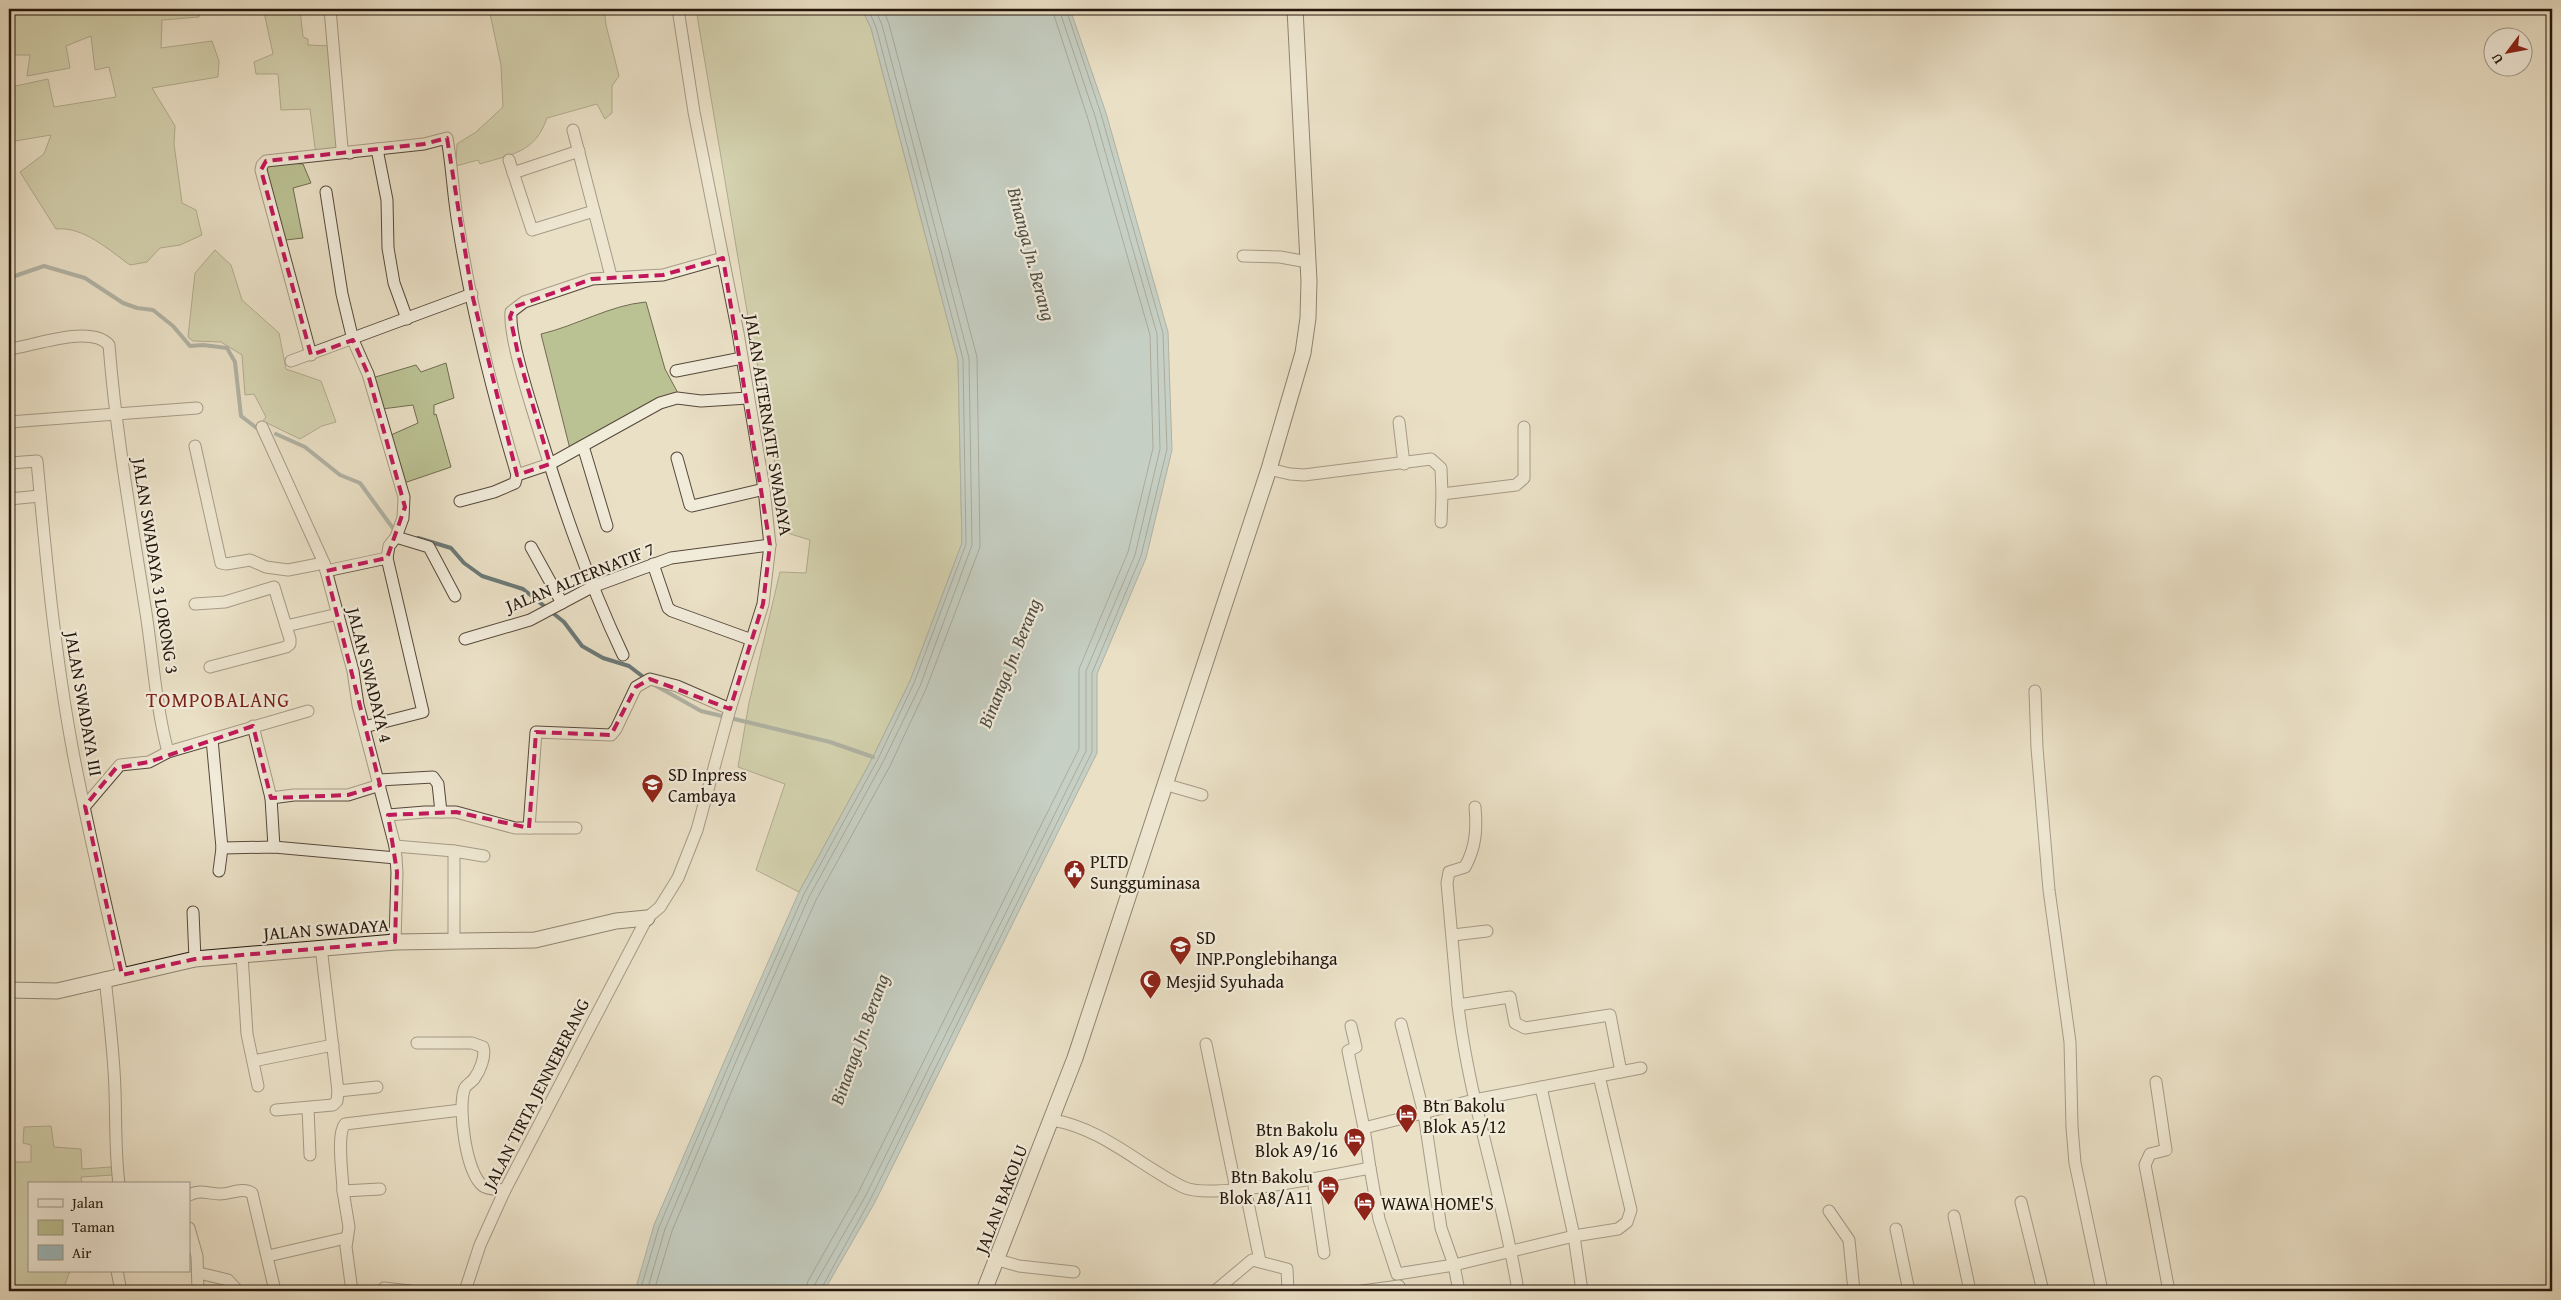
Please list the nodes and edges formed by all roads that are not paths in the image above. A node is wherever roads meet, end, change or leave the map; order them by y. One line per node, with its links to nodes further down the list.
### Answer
1 (330, 9): 7 (street)
2 (678, 9): 13 (street, JALAN ALTERNATIF SWADAYA)
3 (1295, 9): 14 (main road, JALAN BAKOLU)
4 (573, 130): 6 (street)
5 (377, 149): 7 (street); 16 (street); 17 (street)
6 (579, 151): 9 (street); 11 (street)
7 (350, 154): 20 (street)
8 (509, 160): 9 (street)
9 (513, 172): 11 (street)
10 (326, 192): 18 (street)
11 (594, 211): 15 (street)
12 (1243, 256): 14 (street)
13 (723, 258): 15 (street); 21 (street, JALAN ALTERNATIF SWADAYA)
14 (1308, 262): 37 (main road, JALAN BAKOLU)
15 (611, 276): 35 (street)
16 (472, 294): 17 (street); 38 (street)
17 (407, 319): 18 (street)
18 (353, 340): 20 (street); 46 (street)
19 (15, 348): 26 (street, JALAN SWADAYA 3 LORONG 3)
20 (311, 355): 22 (street)
21 (742, 358): 23 (street); 24 (street, JALAN ALTERNATIF SWADAYA)
22 (291, 361)
23 (676, 372)
24 (748, 398): 32 (street); 39 (street, JALAN ALTERNATIF SWADAYA)
25 (197, 408): 26 (street)
26 (114, 414): 27 (street); 68 (street, JALAN SWADAYA 3 LORONG 3)
27 (9, 422)
28 (1398, 422): 36 (street)
29 (262, 427): 51 (street, JALAN SWADAYA 4)
30 (1524, 427): 40 (street)
31 (195, 446): 51 (street)
32 (583, 446): 35 (street); 45 (street)
33 (677, 458): 39 (street)
34 (10, 463): 41 (street, JALAN SWADAYA III)
35 (550, 464): 38 (street); 52 (street)
36 (1404, 464): 37 (street); 40 (street)
37 (1271, 470): 70 (main road, JALAN BAKOLU)
38 (517, 475): 43 (street)
39 (764, 489): 47 (street, JALAN ALTERNATIF SWADAYA)
40 (1442, 494): 44 (street)
41 (40, 496): 42 (street); 73 (street, JALAN SWADAYA III)
42 (9, 499)
43 (460, 502)
44 (1441, 522)
45 (606, 526)
46 (396, 537): 49 (street); 53 (street)
47 (770, 545): 50 (street, JALAN ALTERNATIF 7); 59 (street, JALAN ALTERNATIF SWADAYA)
48 (531, 547): 54 (street)
49 (386, 558): 51 (street); 66 (street)
50 (653, 564): 52 (street, JALAN ALTERNATIF 7); 59 (street)
51 (325, 567): 56 (street, JALAN SWADAYA 4)
52 (592, 587): 54 (street, JALAN ALTERNATIF 7); 60 (street)
53 (455, 596)
54 (562, 603): 58 (street, JALAN ALTERNATIF 7)
55 (195, 604): 57 (street)
56 (338, 614): 57 (street); 66 (street, JALAN SWADAYA 4)
57 (286, 626): 61 (street)
58 (465, 639)
59 (752, 640): 63 (street, JALAN ALTERNATIF SWADAYA)
60 (623, 655)
61 (210, 667)
62 (2035, 690): 168 (street)
63 (730, 709): 77 (street); 87 (street, JALAN ALTERNATIF SWADAYA)
64 (308, 710): 65 (street)
65 (253, 726): 67 (street); 72 (street)
66 (364, 728): 69 (street, JALAN SWADAYA 4)
67 (212, 739): 68 (street); 81 (street)
68 (168, 752): 73 (street)
69 (380, 782): 72 (street); 75 (street); 76 (street, JALAN SWADAYA 4)
70 (1170, 785): 71 (street); 118 (main road, JALAN BAKOLU)
71 (1202, 795)
72 (271, 798): 80 (street)
73 (85, 806): 95 (street, JALAN SWADAYA III)
74 (1476, 807): 89 (street)
75 (441, 812): 76 (street); 77 (street)
76 (388, 815): 79 (street, JALAN SWADAYA 4)
77 (529, 828): 78 (street)
78 (576, 828)
79 (394, 846): 82 (street); 84 (street, JALAN SWADAYA 4)
80 (274, 847): 81 (street); 84 (street)
81 (222, 848): 85 (street)
82 (454, 851): 83 (street); 90 (street)
83 (484, 856)
84 (396, 858): 91 (street, JALAN SWADAYA 4)
85 (219, 872)
86 (193, 912): 94 (street)
87 (647, 918): 90 (main road, JALAN SWADAYA); 126 (street, JALAN TIRTA JENNEBERANG)
88 (1487, 931): 89 (street)
89 (1453, 935): 98 (street)
90 (454, 941): 91 (main road, JALAN SWADAYA)
91 (395, 942): 92 (main road, JALAN SWADAYA)
92 (322, 947): 93 (main road, JALAN SWADAYA); 103 (street)
93 (242, 955): 94 (main road, JALAN SWADAYA); 104 (street)
94 (194, 959): 95 (main road, JALAN SWADAYA)
95 (122, 975): 96 (main road, JALAN SWADAYA)
96 (105, 978): 97 (main road, JALAN SWADAYA); 123 (street)
97 (9, 990)
98 (1458, 1005): 106 (street); 113 (street)
99 (1401, 1024): 117 (street)
100 (1351, 1026): 119 (street)
101 (417, 1043): 116 (street)
102 (1206, 1044): 124 (street)
103 (333, 1045): 104 (street); 112 (street)
104 (253, 1061): 109 (street)
105 (1641, 1068): 106 (street)
106 (1621, 1072): 107 (street)
107 (1599, 1076): 111 (street); 134 (street)
108 (2156, 1082): 169 (street)
109 (258, 1086)
110 (378, 1087): 112 (street)
111 (1541, 1087): 113 (street); 134 (street)
112 (338, 1091): 114 (street)
113 (1474, 1100): 117 (street); 136 (street)
114 (308, 1108): 115 (street); 120 (street)
115 (276, 1110)
116 (461, 1110): 126 (street); 127 (street)
117 (1424, 1114): 119 (street); 141 (street)
118 (1052, 1120): 124 (street); 139 (main road, JALAN BAKOLU)
119 (1364, 1128): 121 (street)
120 (310, 1155)
121 (1370, 1168): 122 (street); 145 (street)
122 (1313, 1179): 124 (street); 137 (street)
123 (119, 1182)
124 (1240, 1188): 140 (street)
125 (380, 1189): 127 (street)
126 (505, 1190): 155 (street, JALAN TIRTA JENNEBERANG)
127 (344, 1191): 135 (street)
128 (190, 1195): 138 (street)
129 (2021, 1202): 167 (street)
130 (1829, 1211): 164 (street)
131 (1954, 1216): 166 (street)
132 (1896, 1229): 165 (street)
133 (190, 1232): 144 (street)
134 (1574, 1236): 136 (street); 163 (street)
135 (346, 1238): 138 (street); 153 (street)
136 (1512, 1252): 141 (street); 162 (street)
137 (1324, 1253)
138 (268, 1256): 152 (street)
139 (998, 1260): 143 (street); 156 (main road, JALAN BAKOLU)
140 (1260, 1261): 146 (street); 159 (street)
141 (1454, 1264): 145 (street); 161 (street)
142 (117, 1272): 149 (street)
143 (1074, 1272)
144 (199, 1273): 150 (street); 151 (street)
145 (1397, 1274): 148 (street)
146 (1227, 1281): 157 (street); 158 (street)
147 (384, 1288): 154 (street)
148 (1399, 1289): 160 (street)
149 (121, 1291)
150 (198, 1291)
151 (238, 1291)
152 (275, 1291)
153 (352, 1291)
154 (410, 1291)
155 (465, 1291)
156 (984, 1291)
157 (1215, 1291)
158 (1233, 1291)
159 (1288, 1291)
160 (1362, 1291)
161 (1458, 1291)
162 (1518, 1291)
163 (1582, 1291)
164 (1854, 1291)
165 (1909, 1291)
166 (1970, 1291)
167 (2043, 1291)
168 (2102, 1291)
169 (2169, 1291)

